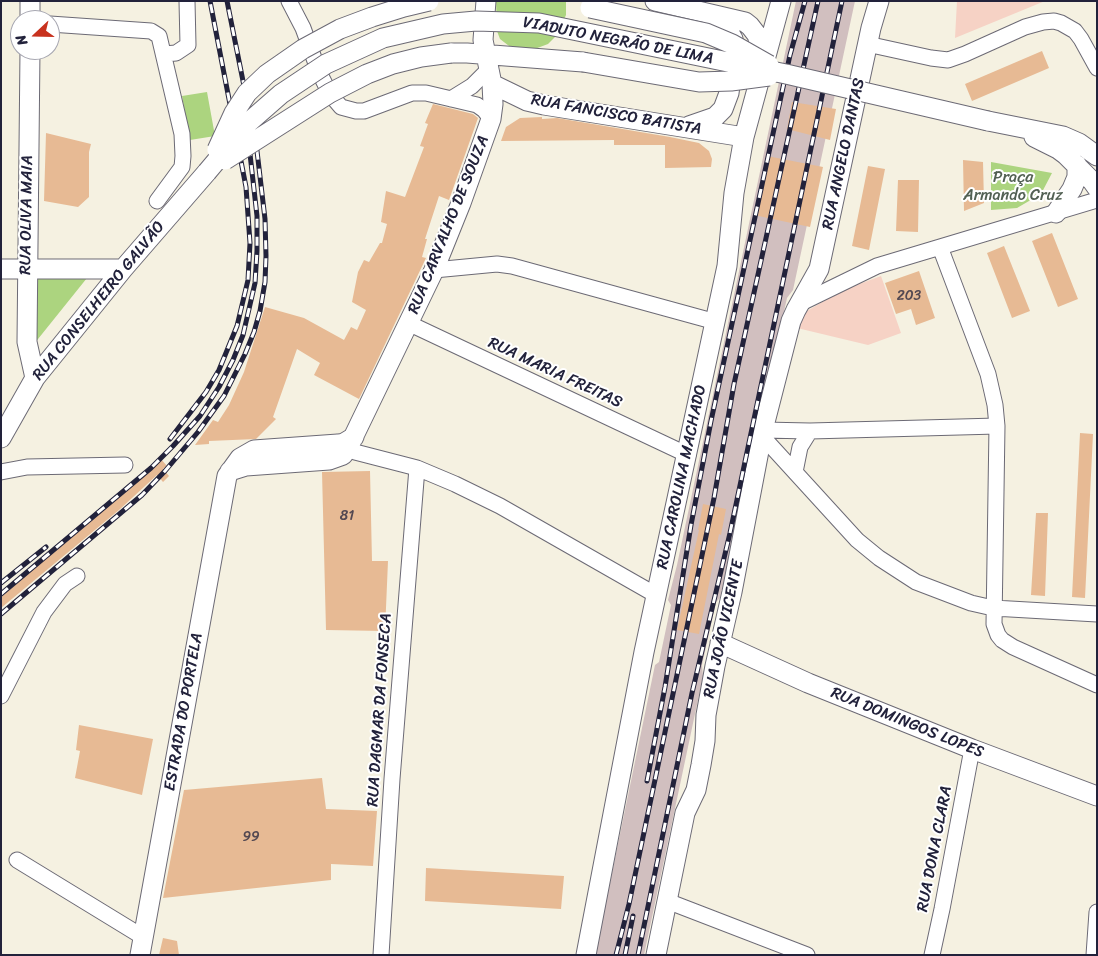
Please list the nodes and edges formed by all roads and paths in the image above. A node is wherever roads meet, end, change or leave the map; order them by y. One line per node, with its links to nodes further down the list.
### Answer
1 (187, 1): 12 (street)
2 (289, 1): 18 (street)
3 (430, 1): 25 (main road, bridge)
4 (486, 1): 16 (main road, RUA CARVALHO DE SOUZA)
5 (655, 1): 9 (main road)
6 (781, 1): 14 (main road, RUA CAROLINA MACHADO)
7 (879, 1): 11 (main road, RUA ANGELO DANTAS)
8 (586, 4): 17 (main road, bridge)
9 (709, 14): 14 (main road); 20 (main road)
10 (60, 25): 12 (street)
11 (867, 44): 15 (street); 35 (main road, RUA ANGELO DANTAS)
12 (164, 54): 28 (street)
13 (30, 60): 33 (main road, RUA OLIVA MAIA)
14 (764, 60): 22 (main road, RUA CAROLINA MACHADO)
15 (1097, 68)
16 (488, 69): 17 (main road, bridge); 18 (street); 19 (main road, RUA CARVALHO DE SOUZA); 20 (main road, RUA FANCISCO BATISTA); 25 (main road, bridge)
17 (786, 74): 21 (main road, VIADUTO NEGRÃO DE LIMA, bridge); 25 (main road, VIADUTO NEGRÃO DE LIMA, bridge)
18 (451, 99): 19 (street)
19 (491, 119): 34 (main road, RUA CARVALHO DE SOUZA)
20 (686, 127): 22 (main road, RUA FANCISCO BATISTA)
21 (1012, 127): 23 (main road); 24 (main road)
22 (744, 137): 36 (main road, RUA CAROLINA MACHADO)
23 (1097, 156)
24 (1078, 165): 26 (main road); 29 (main road)
25 (207, 172): 32 (main road, RUA CONSELHEIRO GALVÃO)
26 (1097, 188)
27 (1097, 200): 29 (street)
28 (157, 201)
29 (1056, 213): 30 (street)
30 (940, 247): 35 (street); 41 (street)
31 (1, 268): 33 (main road)
32 (123, 268): 33 (main road); 38 (main road, RUA CONSELHEIRO GALVÃO)
33 (27, 269): 38 (main road, RUA OLIVA MAIA)
34 (434, 270): 36 (street); 37 (main road, RUA CARVALHO DE SOUZA)
35 (799, 304): 43 (main road, RUA JOÃO VICENTE)
36 (716, 322): 46 (main road, RUA CAROLINA MACHADO)
37 (408, 323): 45 (main road, RUA CARVALHO DE SOUZA); 46 (street, RUA MARIA FREITAS)
38 (35, 378): 39 (main road, RUA CONSELHEIRO GALVÃO)
39 (21, 401): 40 (main road); 44 (main road, RUA CONSELHEIRO GALVÃO)
40 (1, 420)
41 (997, 426): 42 (street); 53 (street)
42 (810, 431): 43 (street); 50 (street)
43 (762, 433): 50 (street); 55 (main road, RUA JOÃO VICENTE)
44 (1, 438)
45 (351, 442): 48 (street); 63 (main road, ESTRADA DO PORTELA)
46 (688, 455): 52 (main road, RUA CAROLINA MACHADO)
47 (125, 465): 49 (street)
48 (417, 468): 52 (street); 64 (street, RUA DAGMAR DA FONSECA)
49 (1, 472)
50 (795, 472): 53 (street)
51 (77, 576): 57 (street)
52 (656, 595): 65 (main road, RUA CAROLINA MACHADO)
53 (993, 608): 54 (street); 56 (street)
54 (1097, 614)
55 (720, 643): 58 (main road, RUA DOMINGOS LOPES); 61 (main road, RUA JOÃO VICENTE)
56 (1097, 685)
57 (1, 696)
58 (972, 749): 59 (main road, RUA DOMINGOS LOPES); 68 (street, RUA DONA CLARA)
59 (1097, 796)
60 (17, 860): 63 (street)
61 (667, 900): 66 (main road, RUA JOÃO VICENTE); 67 (street)
62 (1097, 912): 69 (street)
63 (142, 946)
64 (380, 955)
65 (586, 955)
66 (656, 955)
67 (807, 955)
68 (932, 955)
69 (1094, 955)

